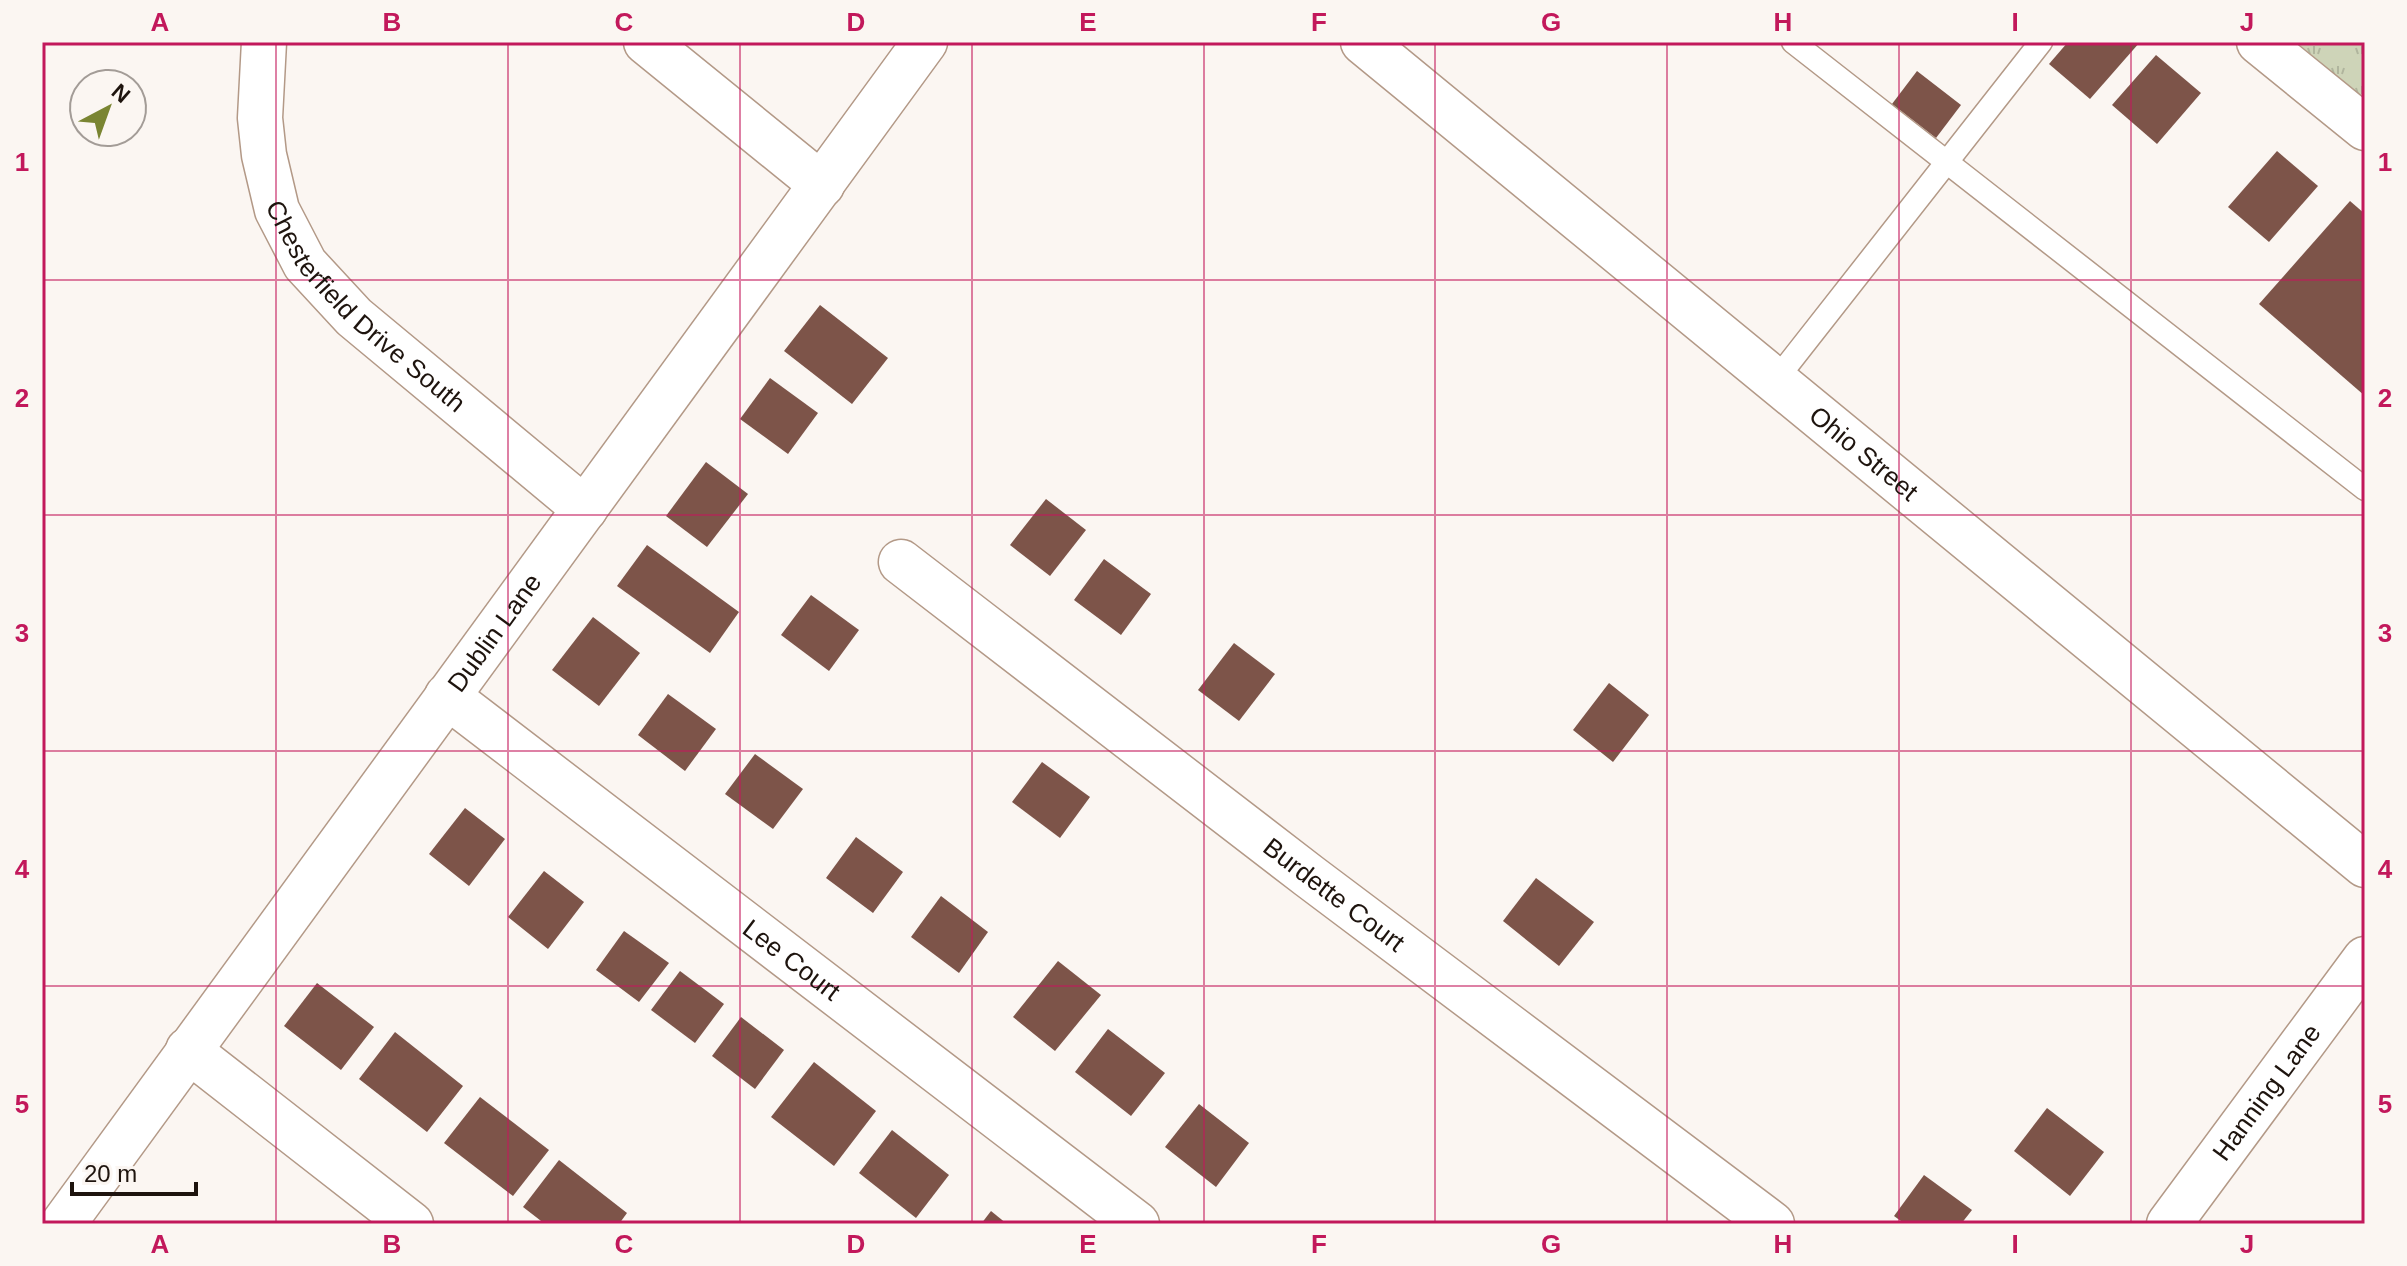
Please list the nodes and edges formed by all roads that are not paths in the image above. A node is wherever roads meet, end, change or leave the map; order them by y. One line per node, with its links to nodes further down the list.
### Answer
1 (264, 42): 13 (street, Chesterfield Drive South)
2 (646, 42): 10 (street)
3 (925, 42): 10 (street, Dublin Lane)
4 (1363, 42): 11 (street, Ohio Street)
5 (1793, 42): 9 (lane)
6 (2041, 42): 9 (lane)
7 (2259, 42): 8 (street)
8 (2365, 128)
9 (1946, 163): 11 (lane); 12 (lane)
10 (822, 185): 13 (street, Dublin Lane)
11 (1775, 381): 16 (street, Ohio Street)
12 (2365, 489)
13 (585, 509): 15 (street, Dublin Lane)
14 (901, 562): 22 (street, Burdette Court)
15 (447, 696): 18 (street, Dublin Lane); 21 (street, Lee Court)
16 (2365, 865)
17 (2365, 959): 23 (street, Hanning Lane)
18 (188, 1050): 19 (street, Dublin Lane); 20 (street)
19 (63, 1224)
20 (411, 1224)
21 (1137, 1224)
22 (1772, 1224)
23 (2169, 1224)

